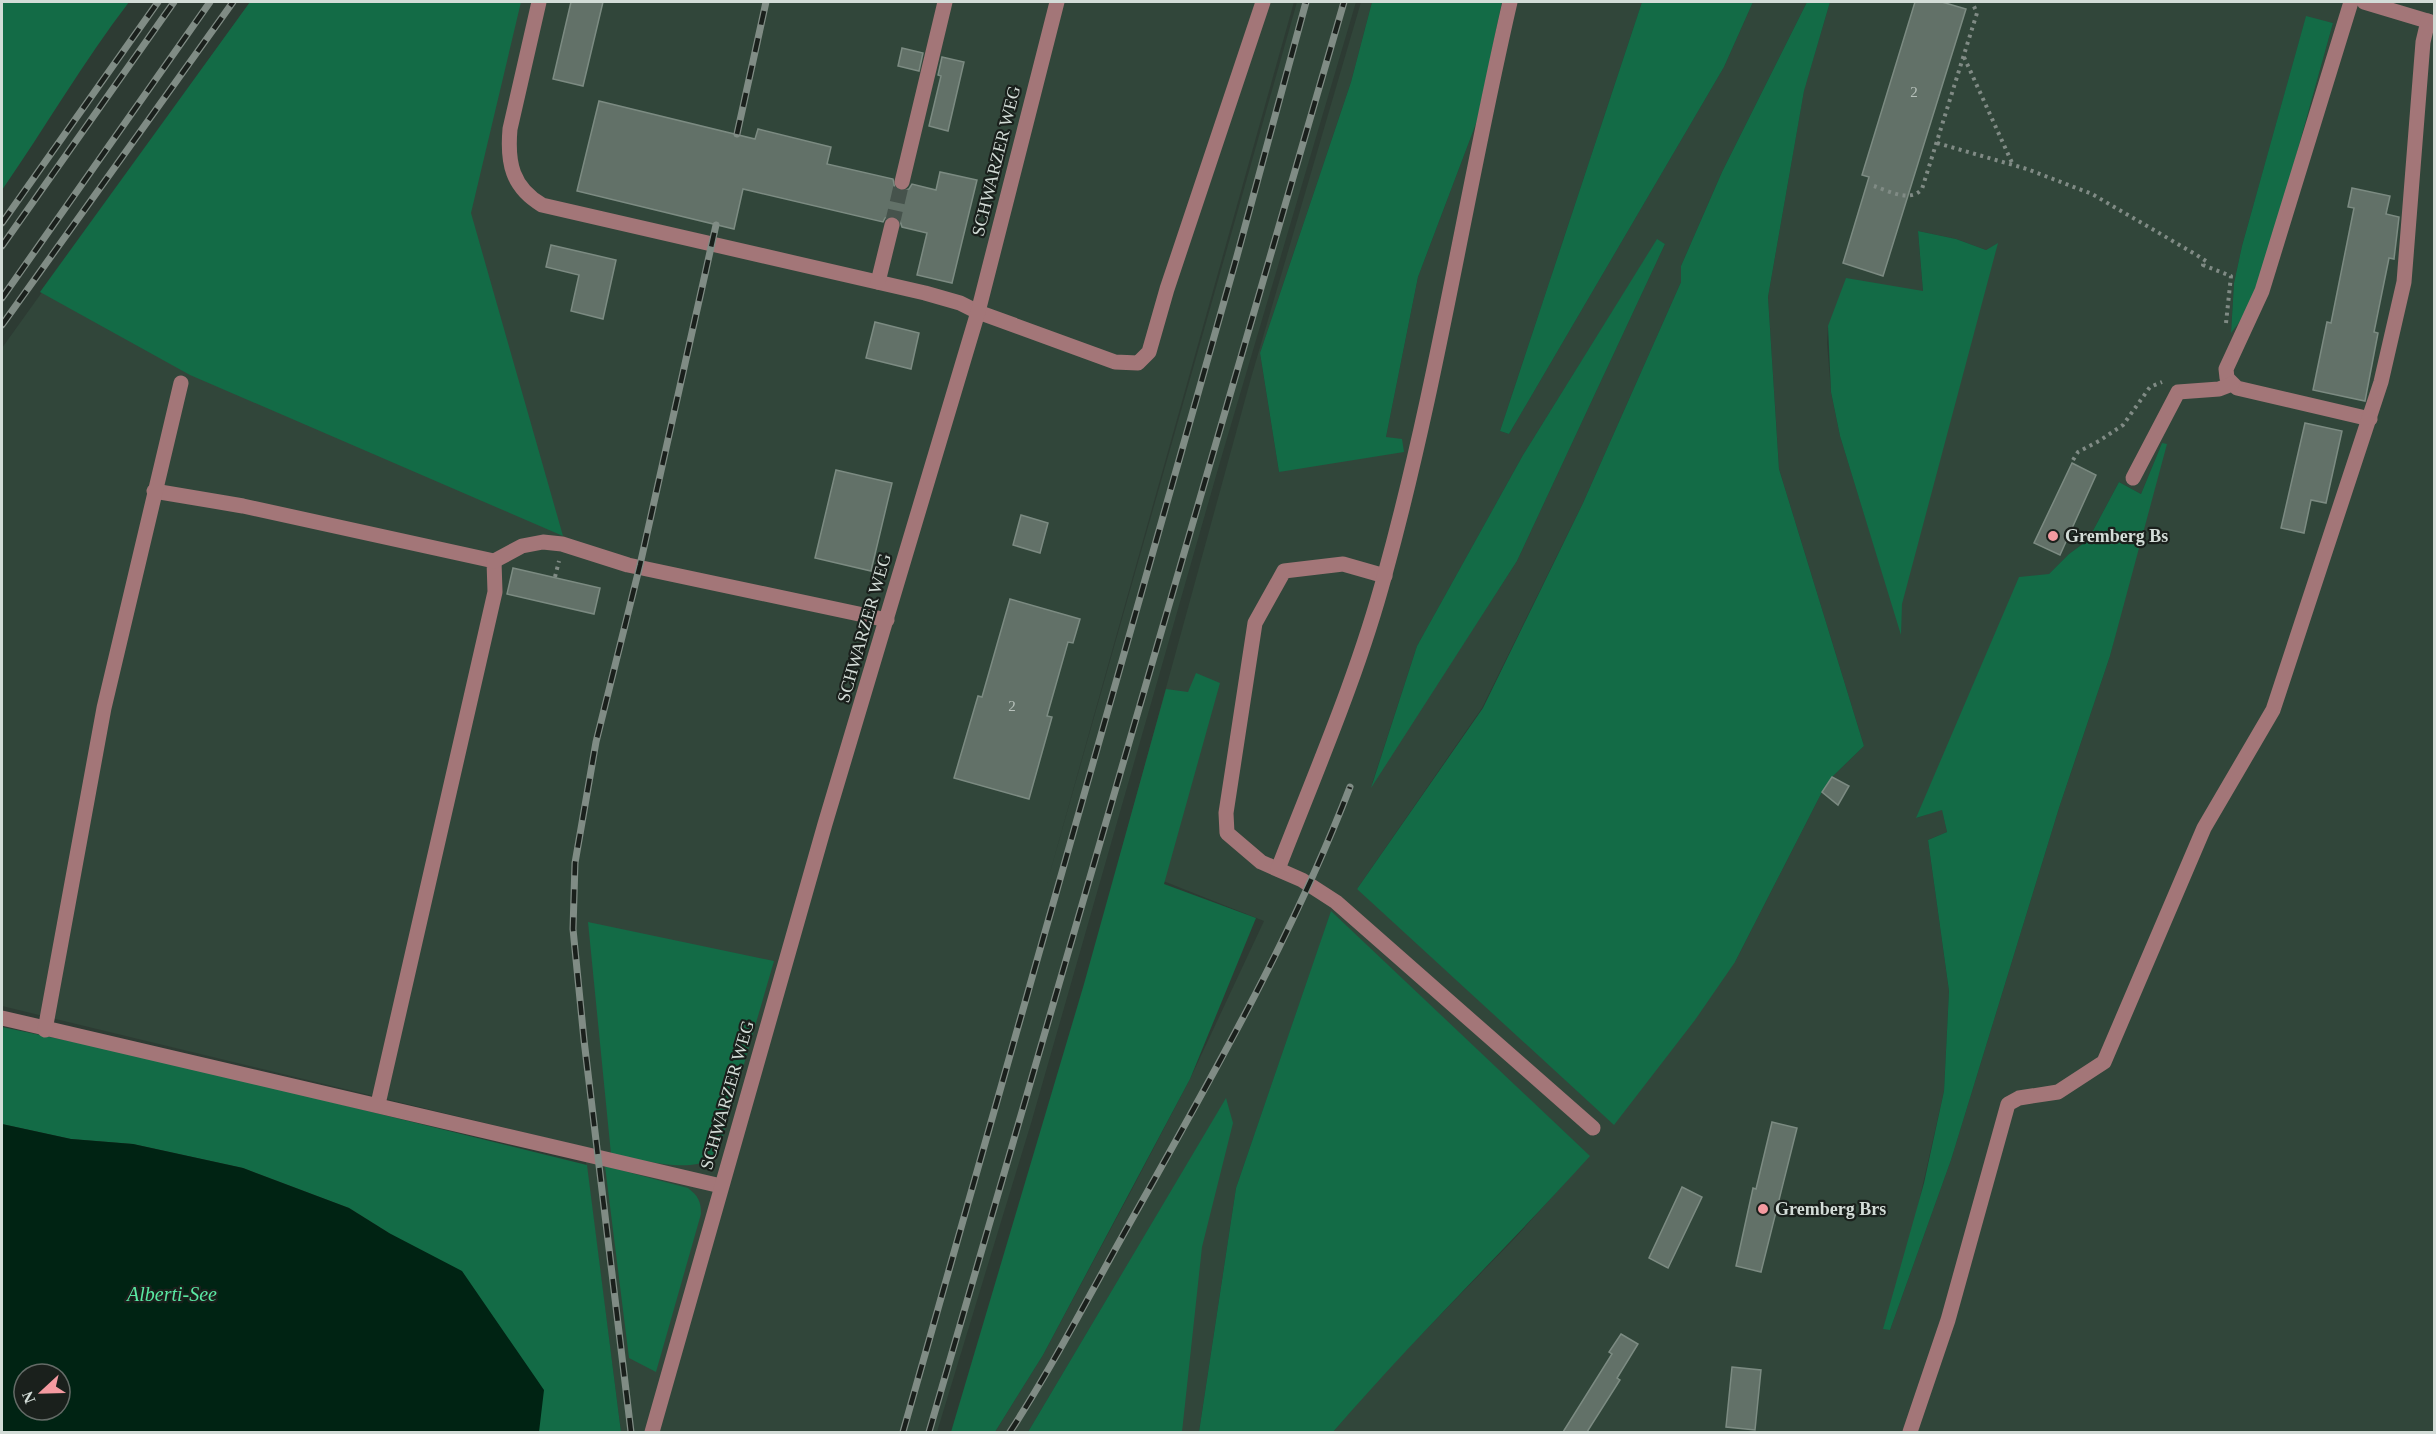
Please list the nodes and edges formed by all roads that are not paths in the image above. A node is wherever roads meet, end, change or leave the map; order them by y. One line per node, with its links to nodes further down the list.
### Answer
1 (539, 2): 11 (street)
2 (945, 2): 9 (street)
3 (1057, 2): 12 (street, SCHWARZER WEG)
4 (1263, 2): 12 (street)
5 (1510, 2): 19 (street)
6 (2351, 2): 14 (street)
7 (2364, 2): 8 (street)
8 (2431, 22): 15 (street)
9 (902, 182)
10 (892, 225): 11 (street)
11 (878, 282): 12 (street)
12 (978, 312): 20 (street, SCHWARZER WEG)
13 (181, 383): 17 (street)
14 (2232, 384): 15 (street); 16 (street)
15 (2370, 419): 28 (street)
16 (2133, 478)
17 (154, 491): 18 (street); 23 (street)
18 (494, 561): 20 (street); 24 (street)
19 (1385, 576): 21 (street); 21 (street)
20 (887, 620): 26 (street, SCHWARZER WEG)
21 (1278, 868): 25 (street)
22 (2, 1018): 23 (street)
23 (45, 1030): 24 (street)
24 (378, 1104): 26 (street)
25 (1593, 1128)
26 (721, 1186): 27 (street, SCHWARZER WEG)
27 (652, 1432)
28 (1910, 1432)

